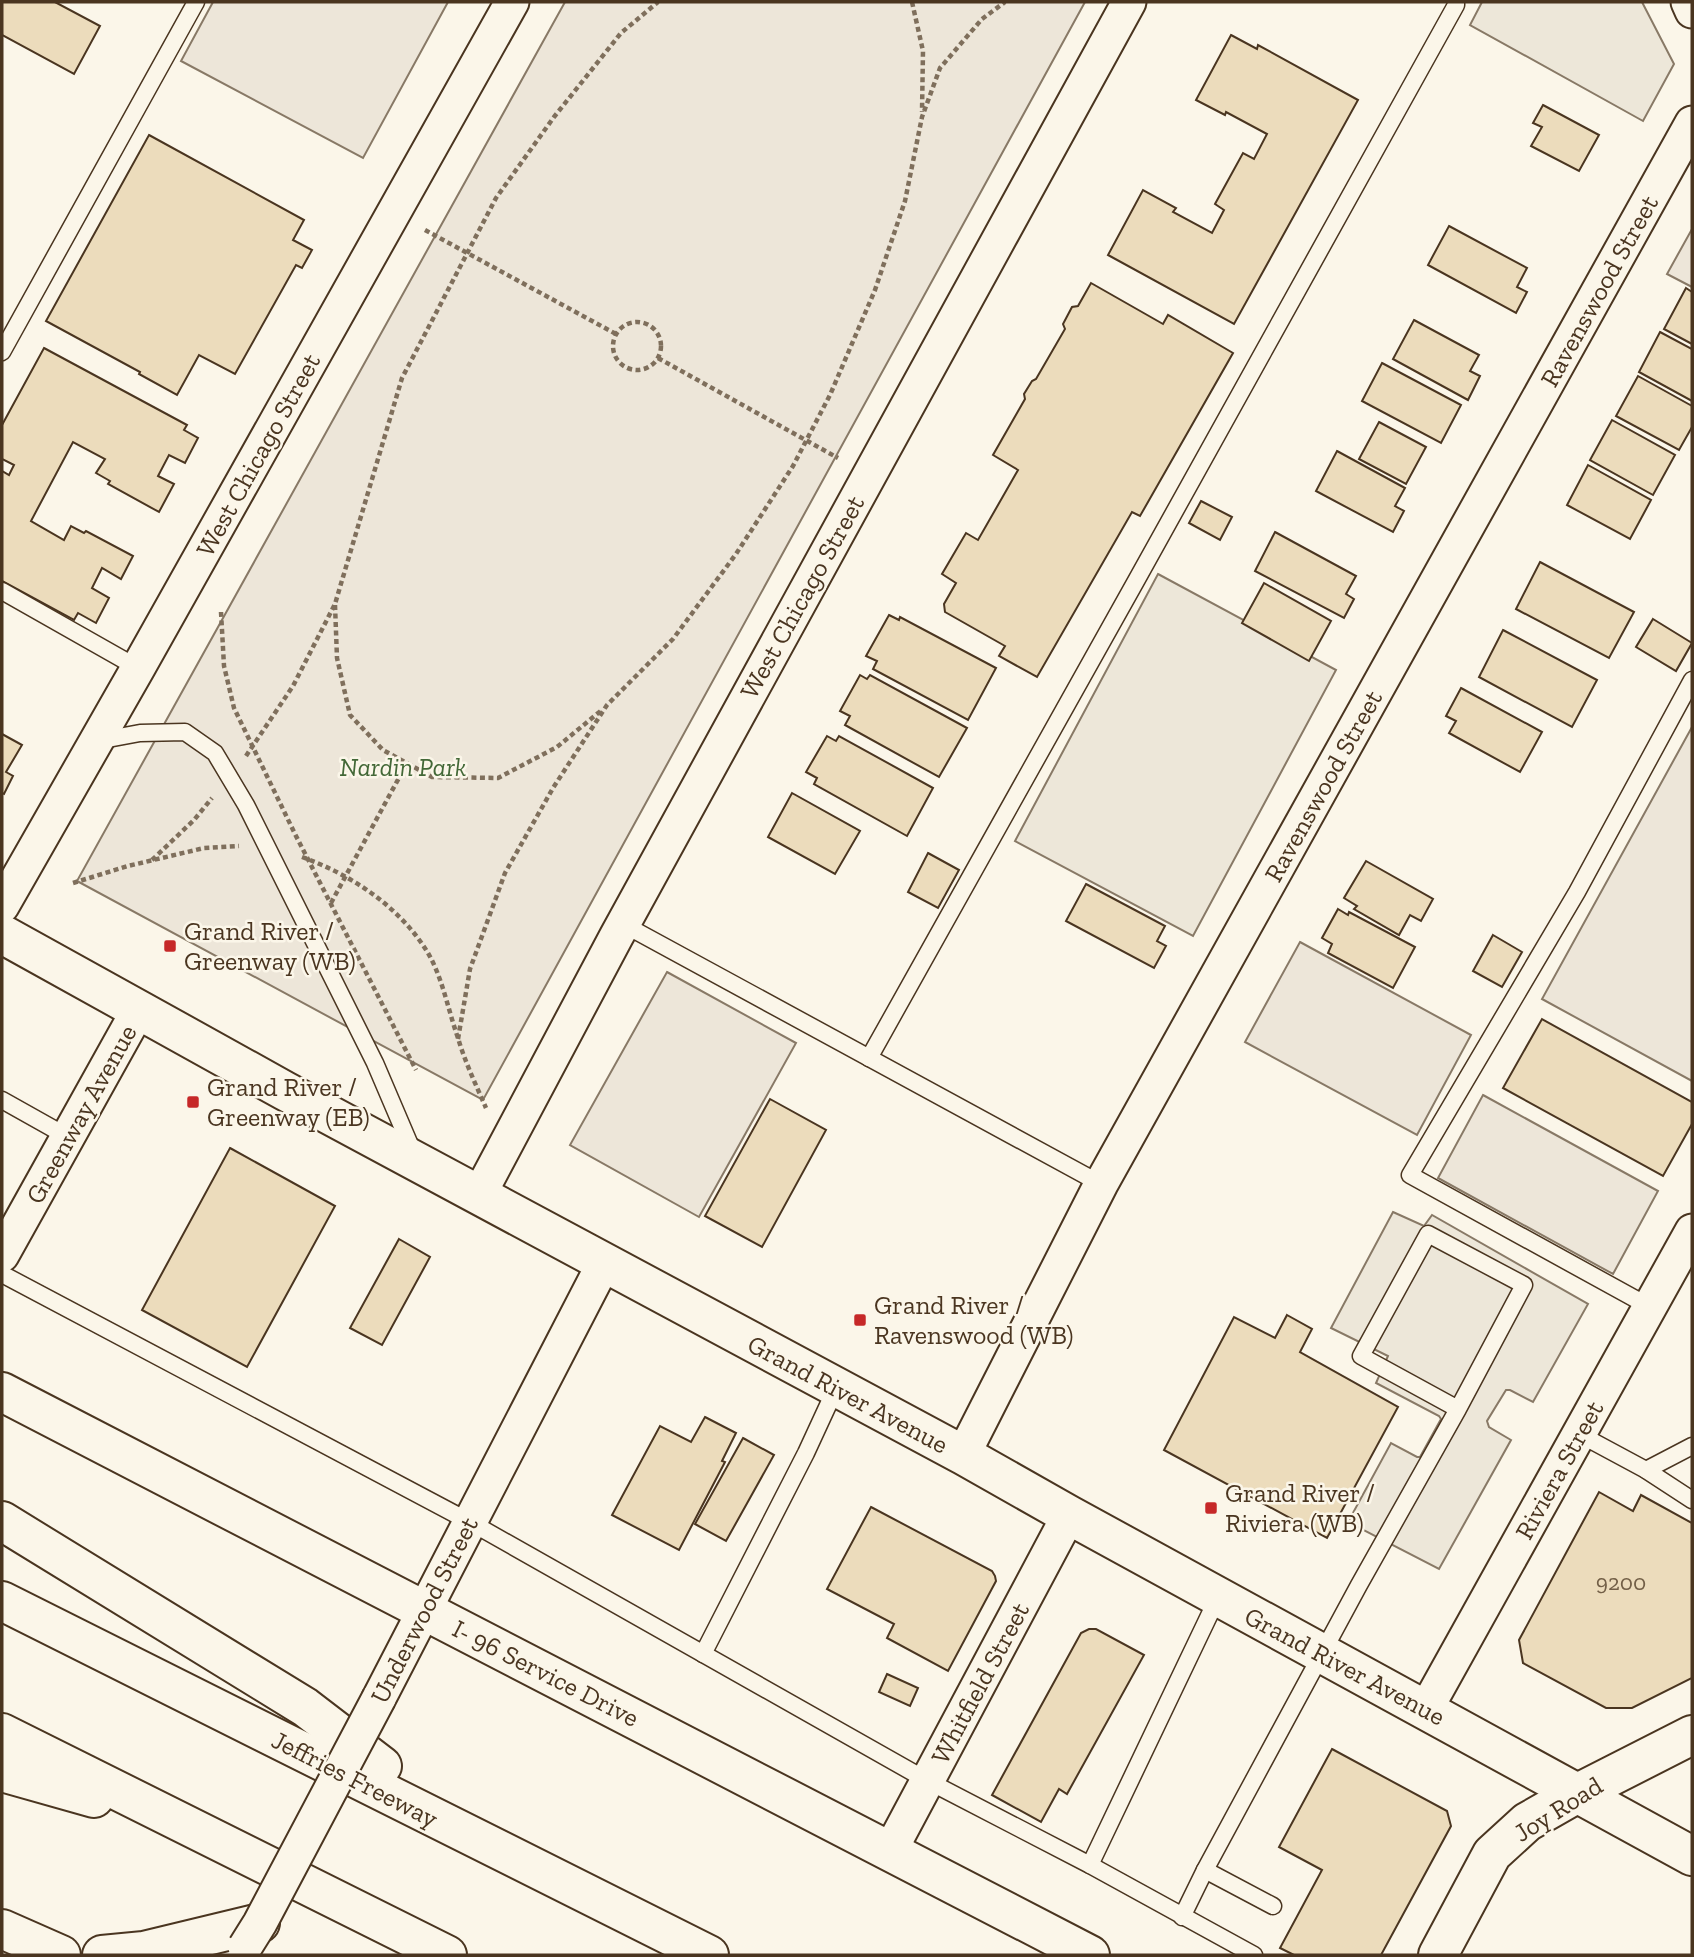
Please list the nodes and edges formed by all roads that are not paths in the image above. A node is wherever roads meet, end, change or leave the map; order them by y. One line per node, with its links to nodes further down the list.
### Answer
1 (196, 2): 8 (lane)
2 (512, 2): 10 (street, West Chicago Street)
3 (1129, 2): 14 (street, West Chicago Street)
4 (1455, 2): 17 (lane)
5 (1688, 2): 6 (street)
6 (1692, 11)
7 (1692, 123): 21 (street, Ravenswood Street)
8 (2, 352)
9 (2, 591): 10 (lane)
10 (138, 668): 12 (street, West Chicago Street)
11 (1692, 680): 27 (lane)
12 (97, 741): 13 (street, West Chicago Street); 20 (lane)
13 (2, 906)
14 (623, 924): 17 (lane); 22 (street, West Chicago Street)
15 (2, 934): 16 (main road, Grand River Avenue)
16 (139, 1009): 19 (street, Greenway Avenue); 20 (main road, Grand River Avenue)
17 (869, 1058): 21 (lane)
18 (2, 1100): 19 (lane)
19 (68, 1137): 24 (street, Greenway Avenue)
20 (417, 1161): 22 (main road, Grand River Avenue)
21 (1101, 1184): 33 (street, Ravenswood Street)
22 (479, 1195): 25 (main road, Grand River Avenue)
23 (1692, 1231): 27 (street, Riviera Street)
24 (2, 1255)
25 (604, 1263): 28 (main road, Grand River Avenue); 38 (street, Underwood Street)
26 (2, 1274): 38 (lane)
27 (1650, 1307): 31 (street, Riviera Street)
28 (836, 1388): 33 (main road, Grand River Avenue); 43 (lane)
29 (2, 1392): 41 (main road, I- 96 Service Drive)
30 (1458, 1409): 30 (lane); 42 (lane)
31 (1579, 1434): 34 (lane); 44 (street, Riviera Street)
32 (1692, 1446): 34 (lane)
33 (963, 1455): 36 (main road, Grand River Avenue)
34 (1646, 1470): 35 (lane)
35 (1692, 1500)
36 (1069, 1515): 39 (main road, Grand River Avenue); 48 (street, Whitfield Street)
37 (2, 1521): 51 (main road)
38 (470, 1522): 41 (street, Underwood Street); 43 (lane)
39 (1218, 1597): 42 (main road, Grand River Avenue); 54 (lane)
40 (2, 1601): 51 (main road, Jeffries Freeway)
41 (425, 1610): 52 (main road, I- 96 Service Drive); 59 (street, Underwood Street, bridge)
42 (1322, 1653): 44 (main road, Grand River Avenue); 55 (lane)
43 (703, 1654): 48 (lane)
44 (1426, 1709): 49 (main road, Grand River Avenue)
45 (2, 1733): 50 (main road)
46 (1692, 1735): 49 (main road, Joy Road)
47 (2, 1772): 50 (main road)
48 (928, 1781): 52 (street, Whitfield Street); 54 (lane)
49 (1576, 1794): 53 (main road, Grand River Avenue); 67 (main road, Joy Road)
50 (187, 1825): 63 (main road)
51 (478, 1840): 64 (main road, Jeffries Freeway)
52 (890, 1851): 65 (main road, I- 96 Service Drive)
53 (1692, 1856)
54 (1090, 1865): 57 (lane)
55 (1205, 1870): 56 (lane); 57 (lane)
56 (1273, 1906)
57 (1182, 1916): 66 (lane)
58 (2, 1929): 60 (main road)
59 (241, 1940): 62 (main road)
60 (53, 1951): 61 (main road)
61 (90, 1955)
62 (102, 1955)
63 (447, 1955)
64 (709, 1955)
65 (1090, 1955)
66 (1254, 1955)
67 (1438, 1955)

